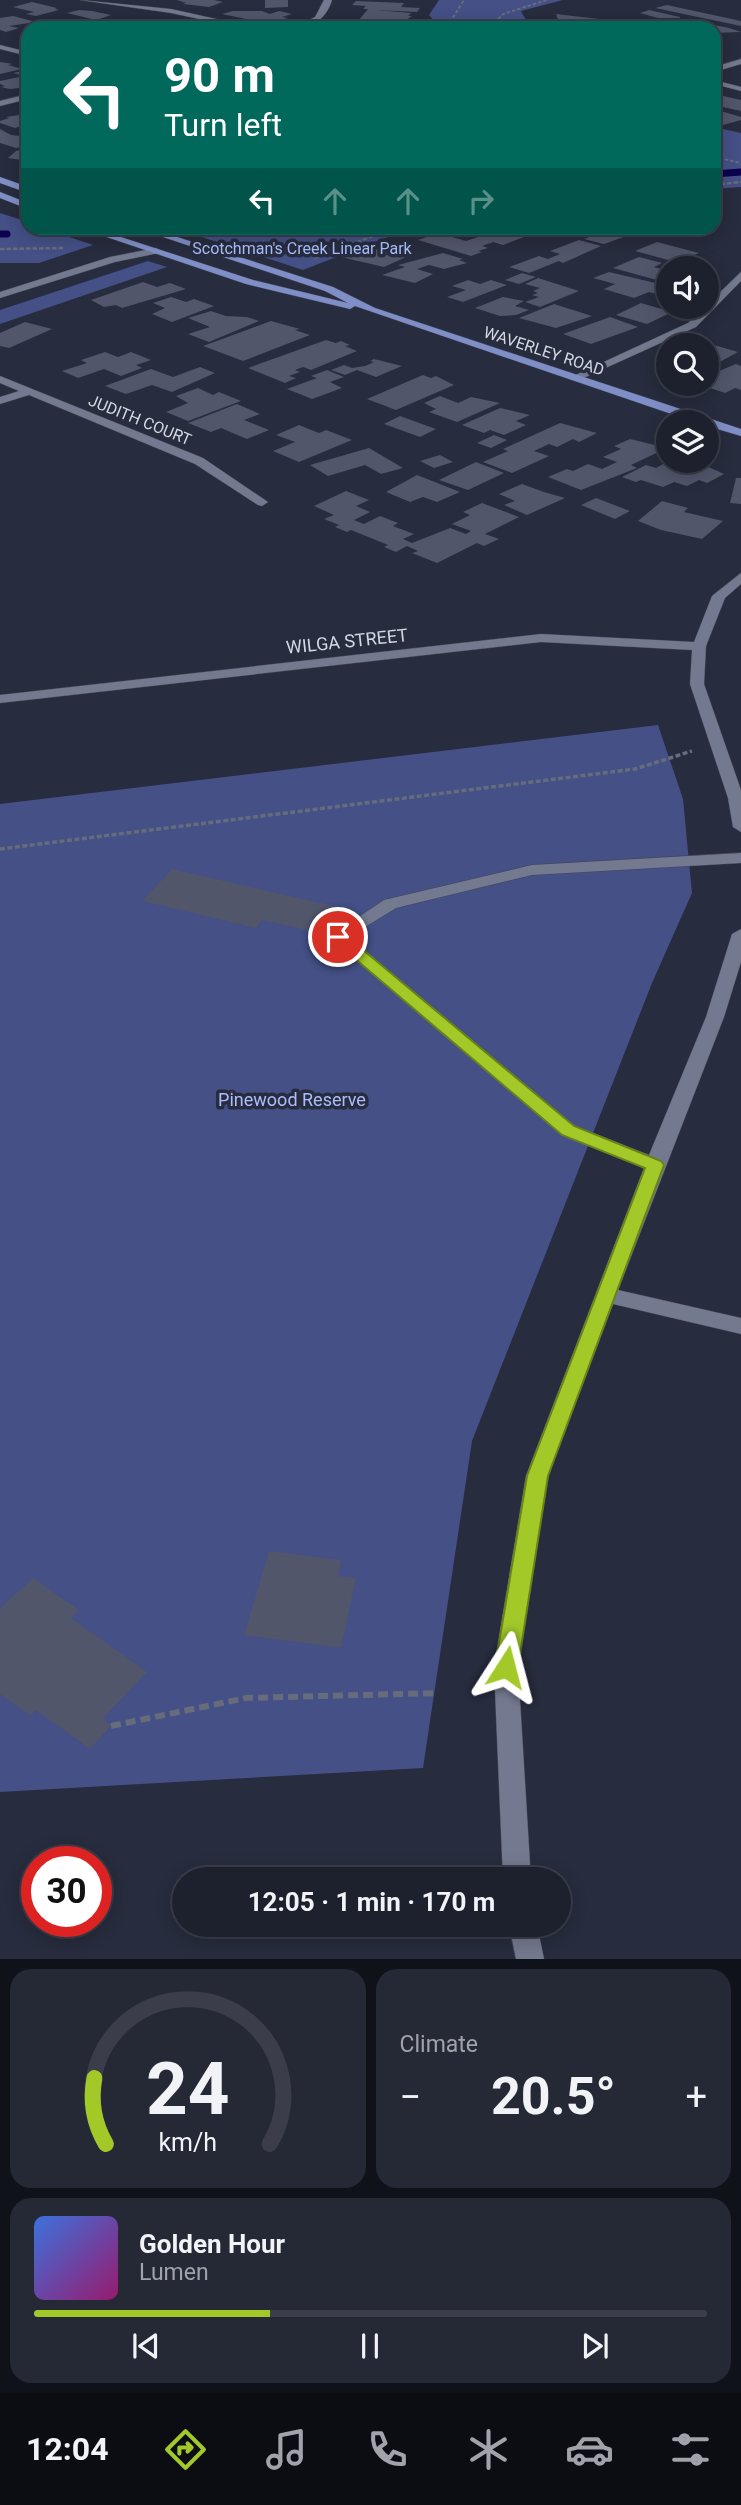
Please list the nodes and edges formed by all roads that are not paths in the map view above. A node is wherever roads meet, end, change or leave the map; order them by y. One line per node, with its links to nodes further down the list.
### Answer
1 (85, 0): 3 (street)
2 (328, 0): 4 (street)
3 (219, 21)
4 (316, 21)
5 (0, 47): 6 (street)
6 (21, 52)
7 (741, 61): 8 (street)
8 (721, 68)
9 (721, 84): 10 (street)
10 (741, 89)
11 (21, 98): 12 (street)
12 (0, 104)
13 (0, 180): 14 (main road)
14 (21, 188)
15 (0, 195): 16 (main road)
16 (21, 203)
17 (106, 235): 19 (main road, WAVERLEY ROAD)
18 (163, 235): 24 (main road, WAVERLEY ROAD)
19 (133, 244): 20 (main road, WAVERLEY ROAD); 21 (street)
20 (156, 251): 21 (street); 24 (main road, WAVERLEY ROAD)
21 (113, 259): 23 (street)
22 (741, 275): 25 (street)
23 (0, 295)
24 (371, 310): 25 (main road, WAVERLEY ROAD)
25 (575, 378): 29 (main road, WAVERLEY ROAD)
26 (0, 379): 27 (street, JUDITH COURT)
27 (29, 391): 28 (street); 32 (street, JUDITH COURT)
28 (0, 401)
29 (671, 410)
30 (719, 426): 31 (main road, WAVERLEY ROAD)
31 (741, 433)
32 (262, 502)
33 (741, 577): 34 (street)
34 (699, 646): 35 (street, WILGA STREET); 36 (street)
35 (0, 699)
36 (741, 827)
37 (741, 858): 39 (street)
38 (741, 934): 39 (street)
39 (655, 1165): 40 (street)
40 (606, 1295): 41 (street); 42 (street)
41 (741, 1326)
42 (516, 1867)
43 (525, 1937): 44 (street)
44 (530, 1959)

